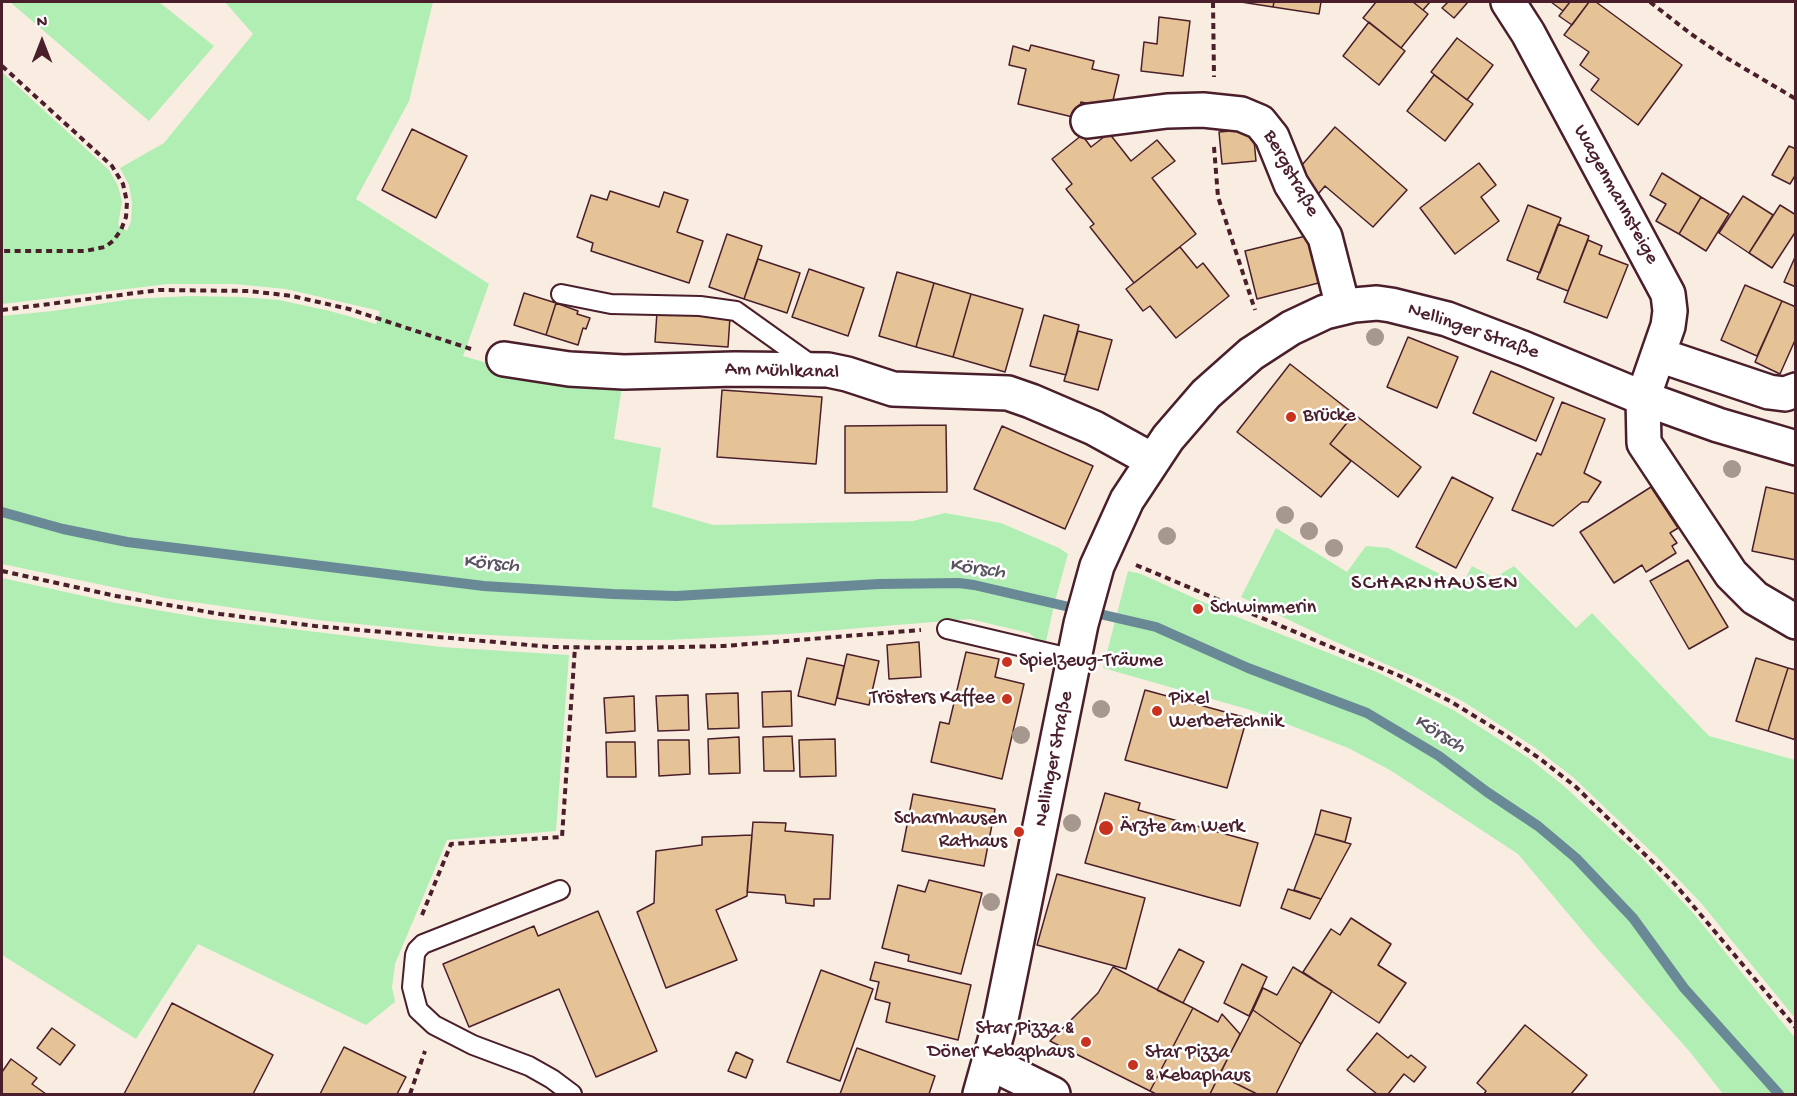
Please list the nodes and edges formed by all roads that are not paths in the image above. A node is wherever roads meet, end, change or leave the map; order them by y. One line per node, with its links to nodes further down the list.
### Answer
1 (1508, 2): 5 (street, Wagenmannsteige)
2 (1088, 121): 4 (street, Bergstraße)
3 (561, 294): 7 (lane)
4 (1343, 307): 9 (street, Nellinger Straße); 11 (street, Nellinger Straße)
5 (1659, 355): 8 (street); 9 (street, Wagenmannsteige)
6 (504, 359): 7 (street, Am Mühlkanal)
7 (817, 369): 11 (street, Am Mühlkanal)
8 (1796, 390)
9 (1643, 398): 10 (street, Nellinger Straße); 12 (street)
10 (1796, 448)
11 (1152, 460): 14 (street, Nellinger Straße)
12 (1796, 622)
13 (947, 629): 14 (lane)
14 (1074, 659): 16 (street, Nellinger Straße)
15 (560, 890): 17 (lane)
16 (990, 1063): 18 (street, Nellinger Straße); 19 (street)
17 (572, 1095)
18 (980, 1095)
19 (1053, 1095)

